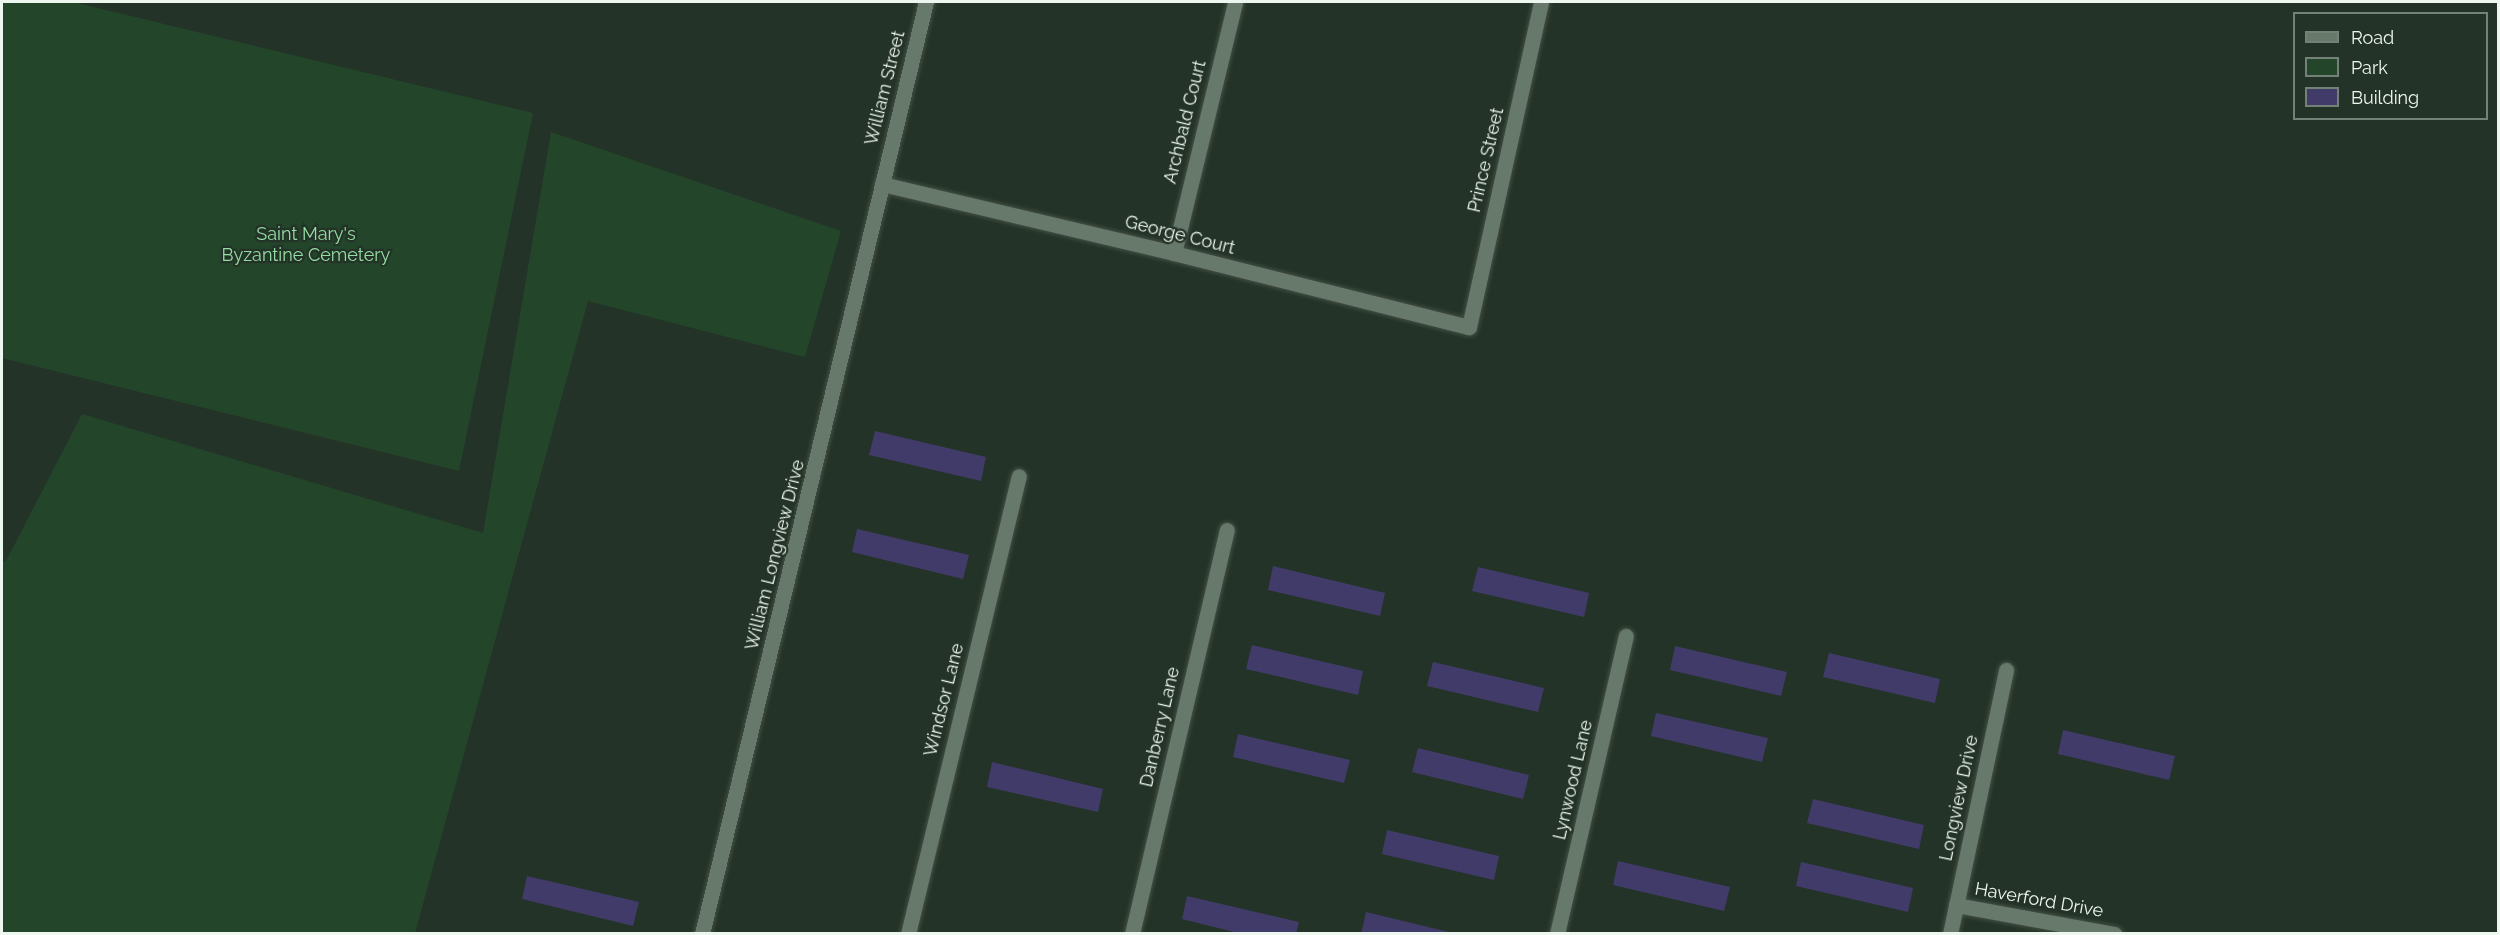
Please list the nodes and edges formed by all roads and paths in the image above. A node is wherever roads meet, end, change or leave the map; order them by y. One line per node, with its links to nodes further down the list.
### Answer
1 (926, 2): 4 (street, William Street)
2 (1235, 2): 5 (street, Archbald Court)
3 (1541, 2): 6 (street, Prince Street)
4 (882, 184): 5 (street, George Court); 12 (street, William Longview Drive)
5 (1173, 253): 6 (street, George Court)
6 (1469, 327)
7 (1019, 476): 13 (street, Windsor Lane)
8 (1227, 530): 14 (street, Danberry Lane)
9 (1626, 636): 15 (street, Lynwood Lane)
10 (2006, 670): 11 (street, Longview Drive)
11 (1956, 905): 16 (street, Longview Drive); 17 (street, Haverford Drive)
12 (702, 933)
13 (908, 933)
14 (1132, 933)
15 (1557, 933)
16 (1950, 933)
17 (2114, 933)

